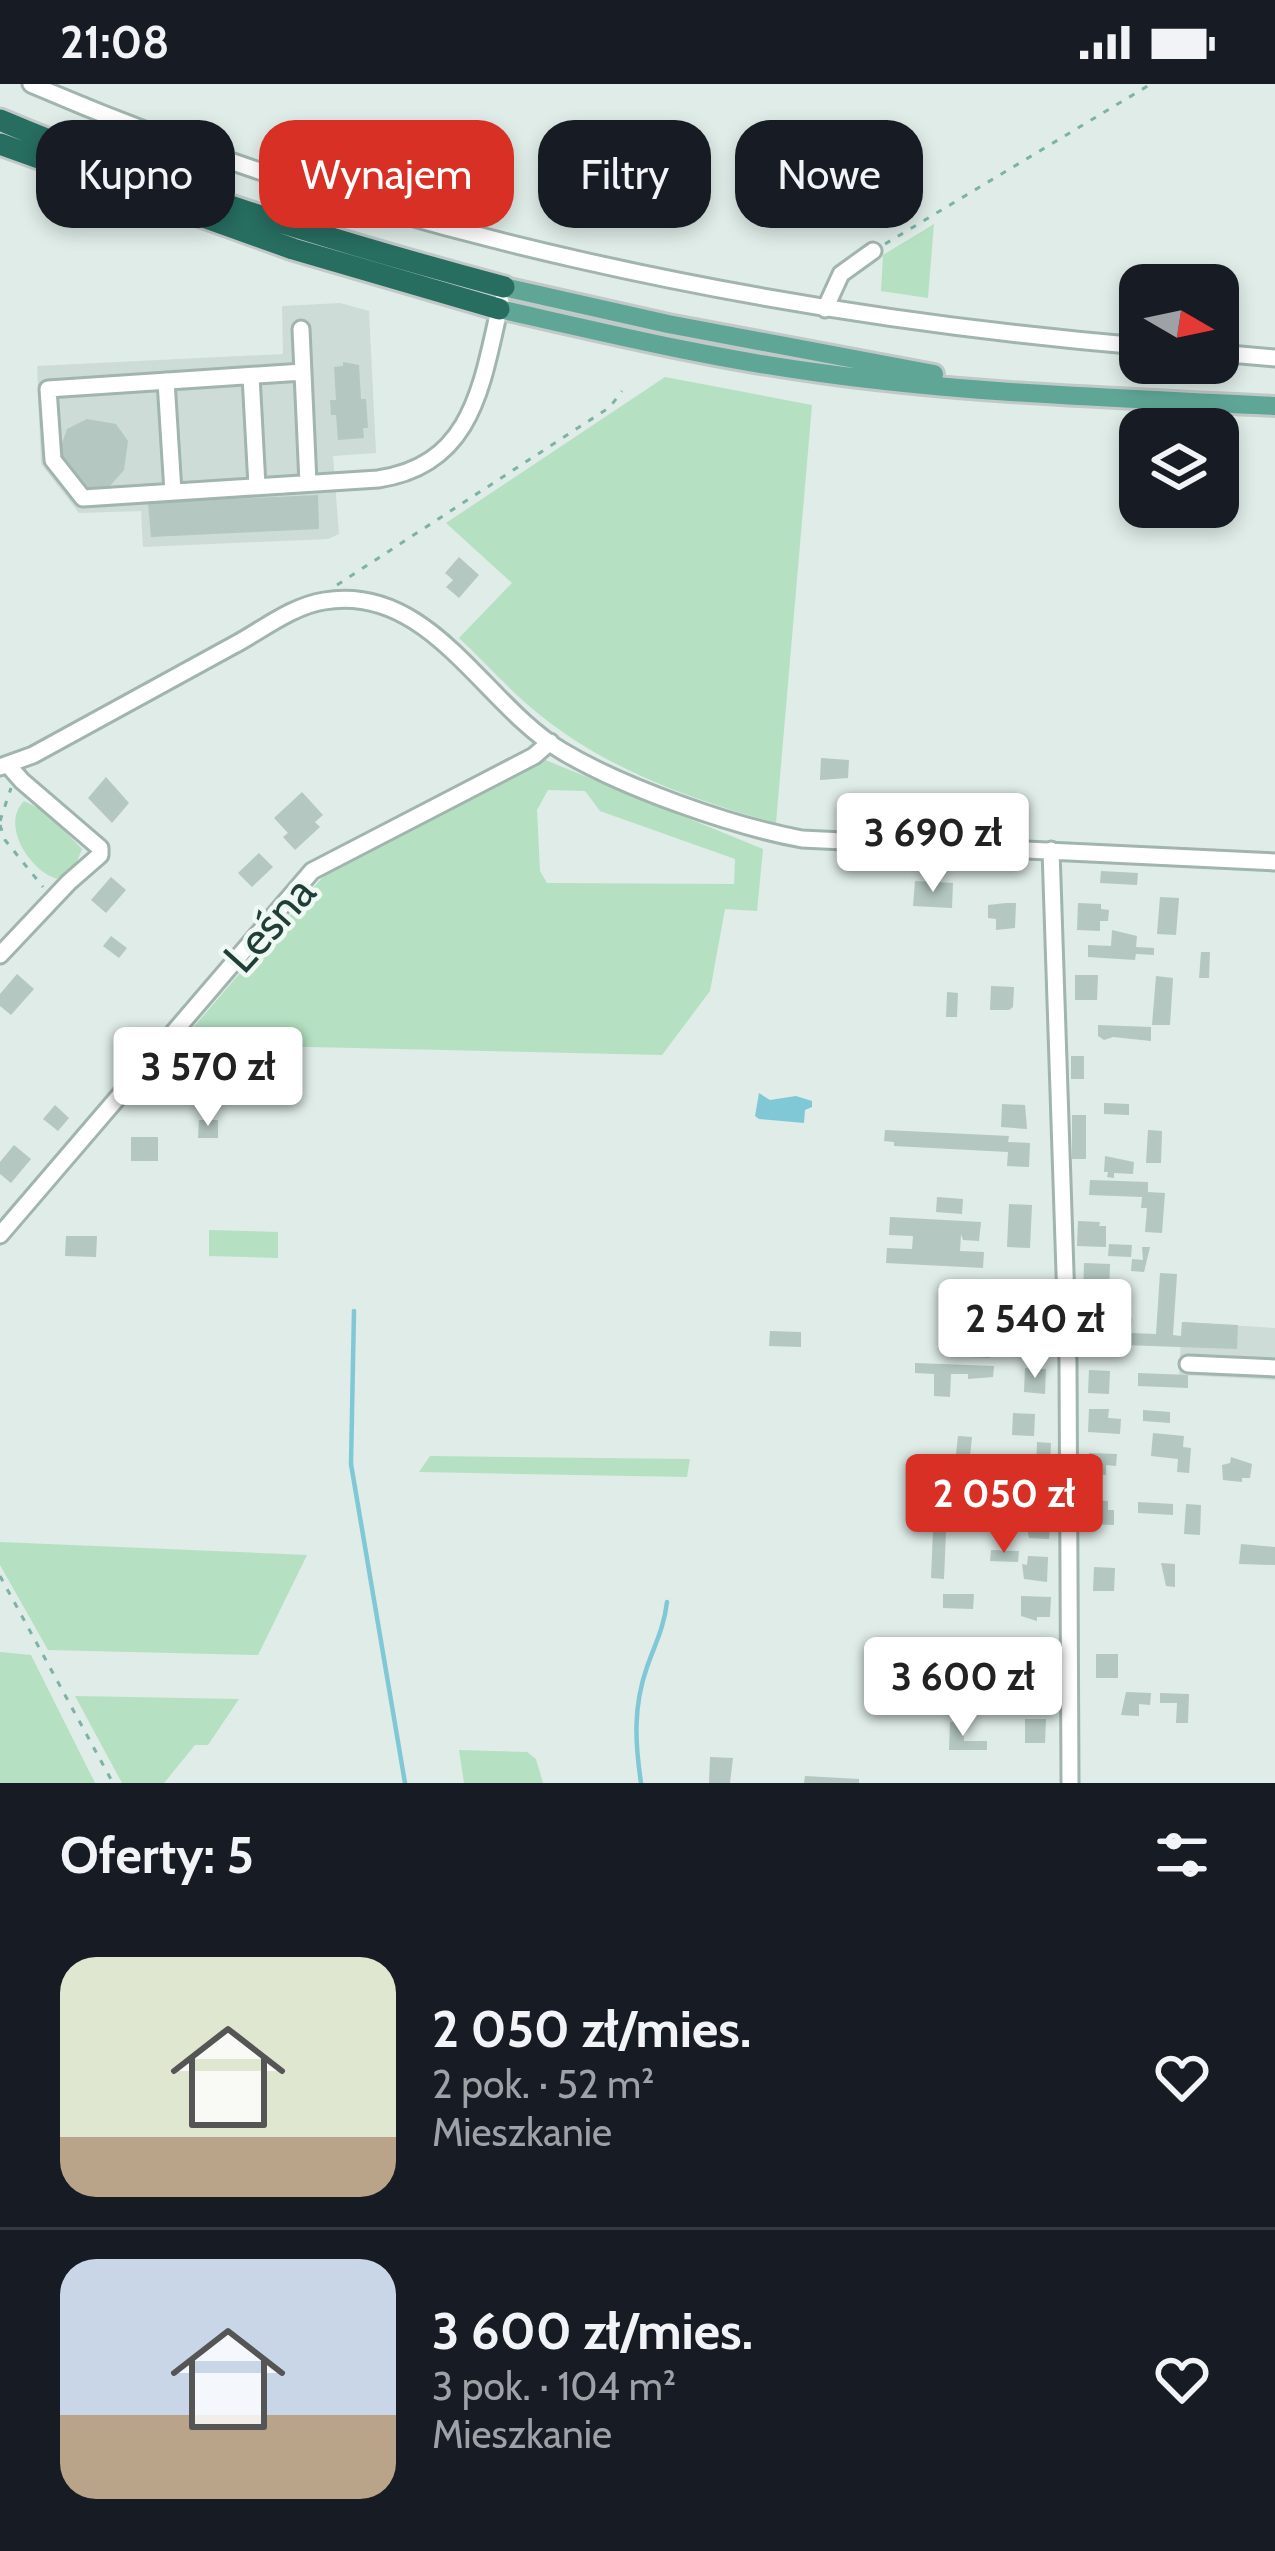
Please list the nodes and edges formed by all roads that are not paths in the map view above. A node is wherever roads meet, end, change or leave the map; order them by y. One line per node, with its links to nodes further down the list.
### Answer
1 (31, 84): 6 (street)
2 (0, 119): 5 (highway)
3 (0, 144): 5 (highway)
4 (873, 251): 6 (street)
5 (502, 298): 14 (main road); 15 (street)
6 (825, 309): 8 (street)
7 (301, 329): 11 (street)
8 (1119, 344)
9 (1239, 355): 10 (street)
10 (1275, 358)
11 (303, 372): 12 (street); 15 (street)
12 (251, 376): 13 (street); 16 (street)
13 (166, 380): 17 (street); 17 (street)
14 (1275, 406)
15 (308, 483): 16 (street)
16 (257, 486): 17 (street)
17 (173, 492)
18 (550, 742): 19 (street); 20 (street); 23 (street, Leśna)
19 (8, 769): 22 (street)
20 (1052, 850): 21 (street); 26 (street)
21 (1275, 862)
22 (0, 955)
23 (0, 1235)
24 (1188, 1364): 25 (street)
25 (1275, 1368)
26 (1070, 1783)

